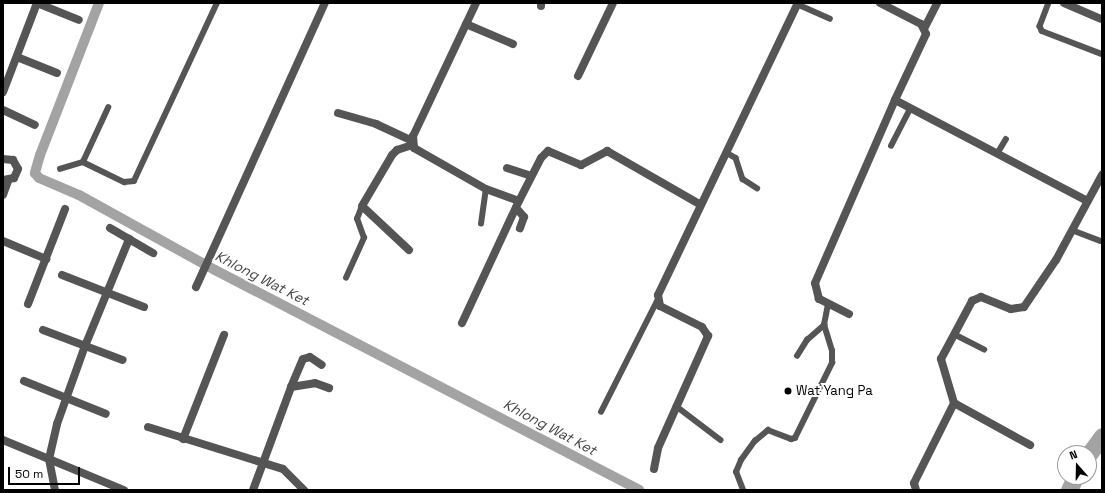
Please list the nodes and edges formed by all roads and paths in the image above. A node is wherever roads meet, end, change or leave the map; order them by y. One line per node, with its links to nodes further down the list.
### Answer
1 (37, 3): 13 (street); 18 (street)
2 (217, 3): 34 (lane)
3 (325, 3): 60 (street)
4 (476, 3): 14 (street)
5 (613, 3): 20 (street)
6 (880, 3): 15 (street)
7 (937, 3): 15 (street)
8 (1050, 3): 17 (lane)
9 (1064, 3): 11 (street)
10 (798, 4): 12 (lane); 31 (street)
11 (1102, 18)
12 (830, 19)
13 (79, 20)
14 (466, 24): 16 (street); 29 (street)
15 (925, 27): 22 (street)
16 (513, 44)
17 (1102, 54)
18 (17, 57): 19 (street); 21 (street)
19 (57, 73)
20 (578, 76)
21 (3, 92)
22 (895, 100): 24 (street); 64 (street)
23 (108, 108): 34 (lane)
24 (910, 109): 30 (lane); 32 (street)
25 (3, 110): 27 (street)
26 (338, 113): 29 (street)
27 (35, 125)
28 (1006, 139): 32 (lane)
29 (412, 143): 41 (street); 46 (street)
30 (891, 146)
31 (727, 153): 40 (lane); 45 (street)
32 (997, 154): 43 (street)
33 (3, 159): 39 (street)
34 (83, 162): 36 (lane)
35 (506, 168): 37 (street)
36 (60, 169)
37 (532, 176): 44 (street); 45 (street)
38 (1102, 176): 43 (street)
39 (6, 181): 42 (street)
40 (757, 188)
41 (486, 189): 44 (street); 48 (lane)
42 (3, 195)
43 (1088, 201): 51 (street)
44 (518, 204): 50 (street); 67 (street)
45 (701, 205): 62 (street)
46 (362, 206): 55 (street); 59 (lane)
47 (65, 209): 57 (street)
48 (482, 224)
49 (110, 228): 52 (street)
50 (520, 228)
51 (1072, 230): 54 (lane); 70 (street)
52 (129, 239): 56 (street); 61 (street)
53 (3, 240): 57 (street)
54 (1100, 241)
55 (409, 250)
56 (153, 253)
57 (46, 259): 63 (street)
58 (62, 276): 61 (street)
59 (346, 278)
60 (196, 287)
61 (108, 292): 65 (street); 72 (street)
62 (657, 301): 82 (street); 83 (lane)
63 (28, 304)
64 (828, 304): 66 (street); 68 (lane)
65 (144, 306)
66 (849, 314)
67 (462, 323)
68 (824, 325): 74 (lane); 97 (lane)
69 (43, 330): 72 (street)
70 (954, 334): 73 (lane); 81 (street)
71 (224, 335): 86 (street)
72 (85, 346): 75 (street); 80 (street)
73 (984, 349)
74 (797, 356)
75 (123, 360)
76 (322, 364): 78 (street)
77 (24, 381): 80 (street)
78 (291, 387): 79 (street); 91 (street)
79 (329, 388)
80 (67, 398): 84 (street); 90 (street)
81 (954, 403): 89 (street); 98 (street)
82 (676, 406): 88 (lane); 92 (street)
83 (601, 412)
84 (106, 414)
85 (148, 427): 86 (street)
86 (183, 439): 91 (street)
87 (3, 440): 90 (street)
88 (721, 440)
89 (1030, 445)
90 (50, 459): 93 (street); 94 (street)
91 (264, 464): 95 (street); 96 (street)
92 (654, 469)
93 (55, 490)
94 (124, 490)
95 (253, 490)
96 (304, 490)
97 (743, 490)
98 (916, 490)

